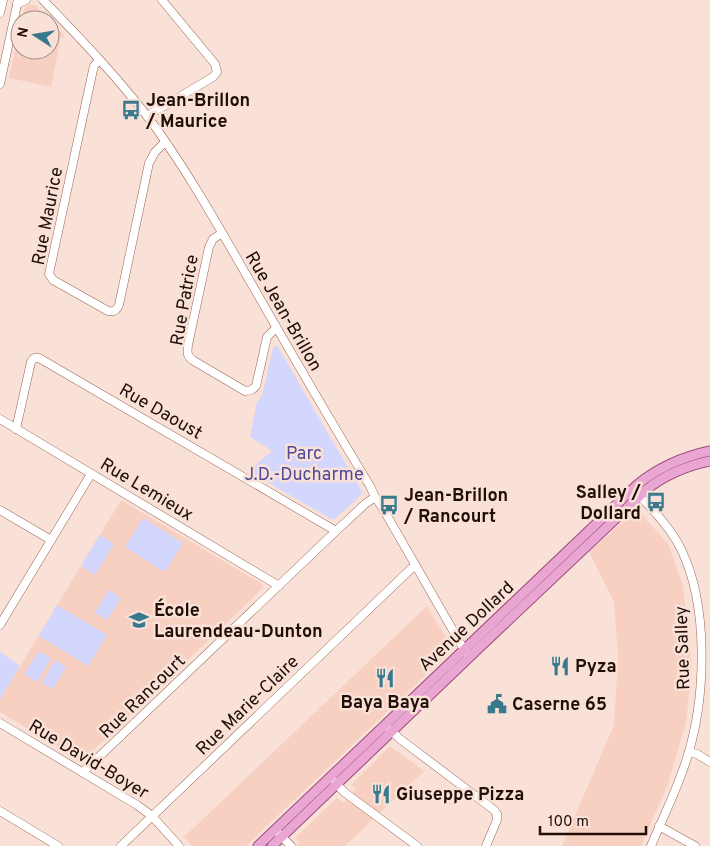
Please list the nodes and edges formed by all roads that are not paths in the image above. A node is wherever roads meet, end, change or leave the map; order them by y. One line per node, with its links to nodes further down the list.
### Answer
1 (3, 0): 6 (street)
2 (26, 0): 5 (street)
3 (43, 0): 7 (street, Rue Jean-Brillon)
4 (162, 0): 9 (street)
5 (17, 2): 8 (street)
6 (0, 13)
7 (99, 60): 9 (street, Rue Jean-Brillon); 10 (street, Rue Maurice)
8 (0, 84)
9 (146, 116): 10 (street, Rue Jean-Brillon)
10 (165, 142): 11 (street, Rue Jean-Brillon)
11 (222, 233): 12 (street, Rue Jean-Brillon); 12 (street, Rue Patrice)
12 (276, 328): 19 (street, Rue Jean-Brillon)
13 (0, 419): 14 (street, Rue Lemieux)
14 (16, 429): 17 (street, Rue Lemieux); 21 (street, Rue Daoust)
15 (710, 451): 18 (main road, Avenue Dollard)
16 (710, 461): 18 (main road, Avenue Dollard)
17 (91, 474): 22 (street); 24 (street, Rue Lemieux)
18 (636, 492): 26 (main road, Avenue Dollard); 29 (street, Rue Salley)
19 (375, 498): 21 (street, Rue Rancourt); 23 (street, Rue Jean-Brillon)
20 (0, 510): 22 (street)
21 (336, 531): 24 (street, Rue Rancourt)
22 (51, 540): 25 (street)
23 (415, 565): 26 (street, Rue Jean-Brillon); 34 (street, Rue Marie-Claire)
24 (279, 586): 31 (street, Rue Rancourt)
25 (0, 625)
26 (467, 653): 28 (main road, Avenue Dollard)
27 (0, 723): 31 (street, Rue David-Boyer)
28 (389, 728): 32 (main road, Avenue Dollard); 44 (street)
29 (689, 752): 30 (street); 35 (street, Rue Salley)
30 (710, 762)
31 (83, 772): 34 (street, Rue David-Boyer)
32 (333, 781): 36 (main road, Avenue Dollard); 43 (street)
33 (0, 811): 37 (street)
34 (152, 816): 38 (street, Rue Marie-Claire); 39 (street, Rue David-Boyer)
35 (660, 826): 45 (street, Rue Salley); 46 (street)
36 (278, 834): 40 (main road, Avenue Dollard); 41 (main road, Avenue Dollard); 42 (street)
37 (58, 846)
38 (121, 846)
39 (179, 846)
40 (258, 846)
41 (272, 846)
42 (291, 846)
43 (417, 846)
44 (486, 846)
45 (651, 846)
46 (695, 846)

